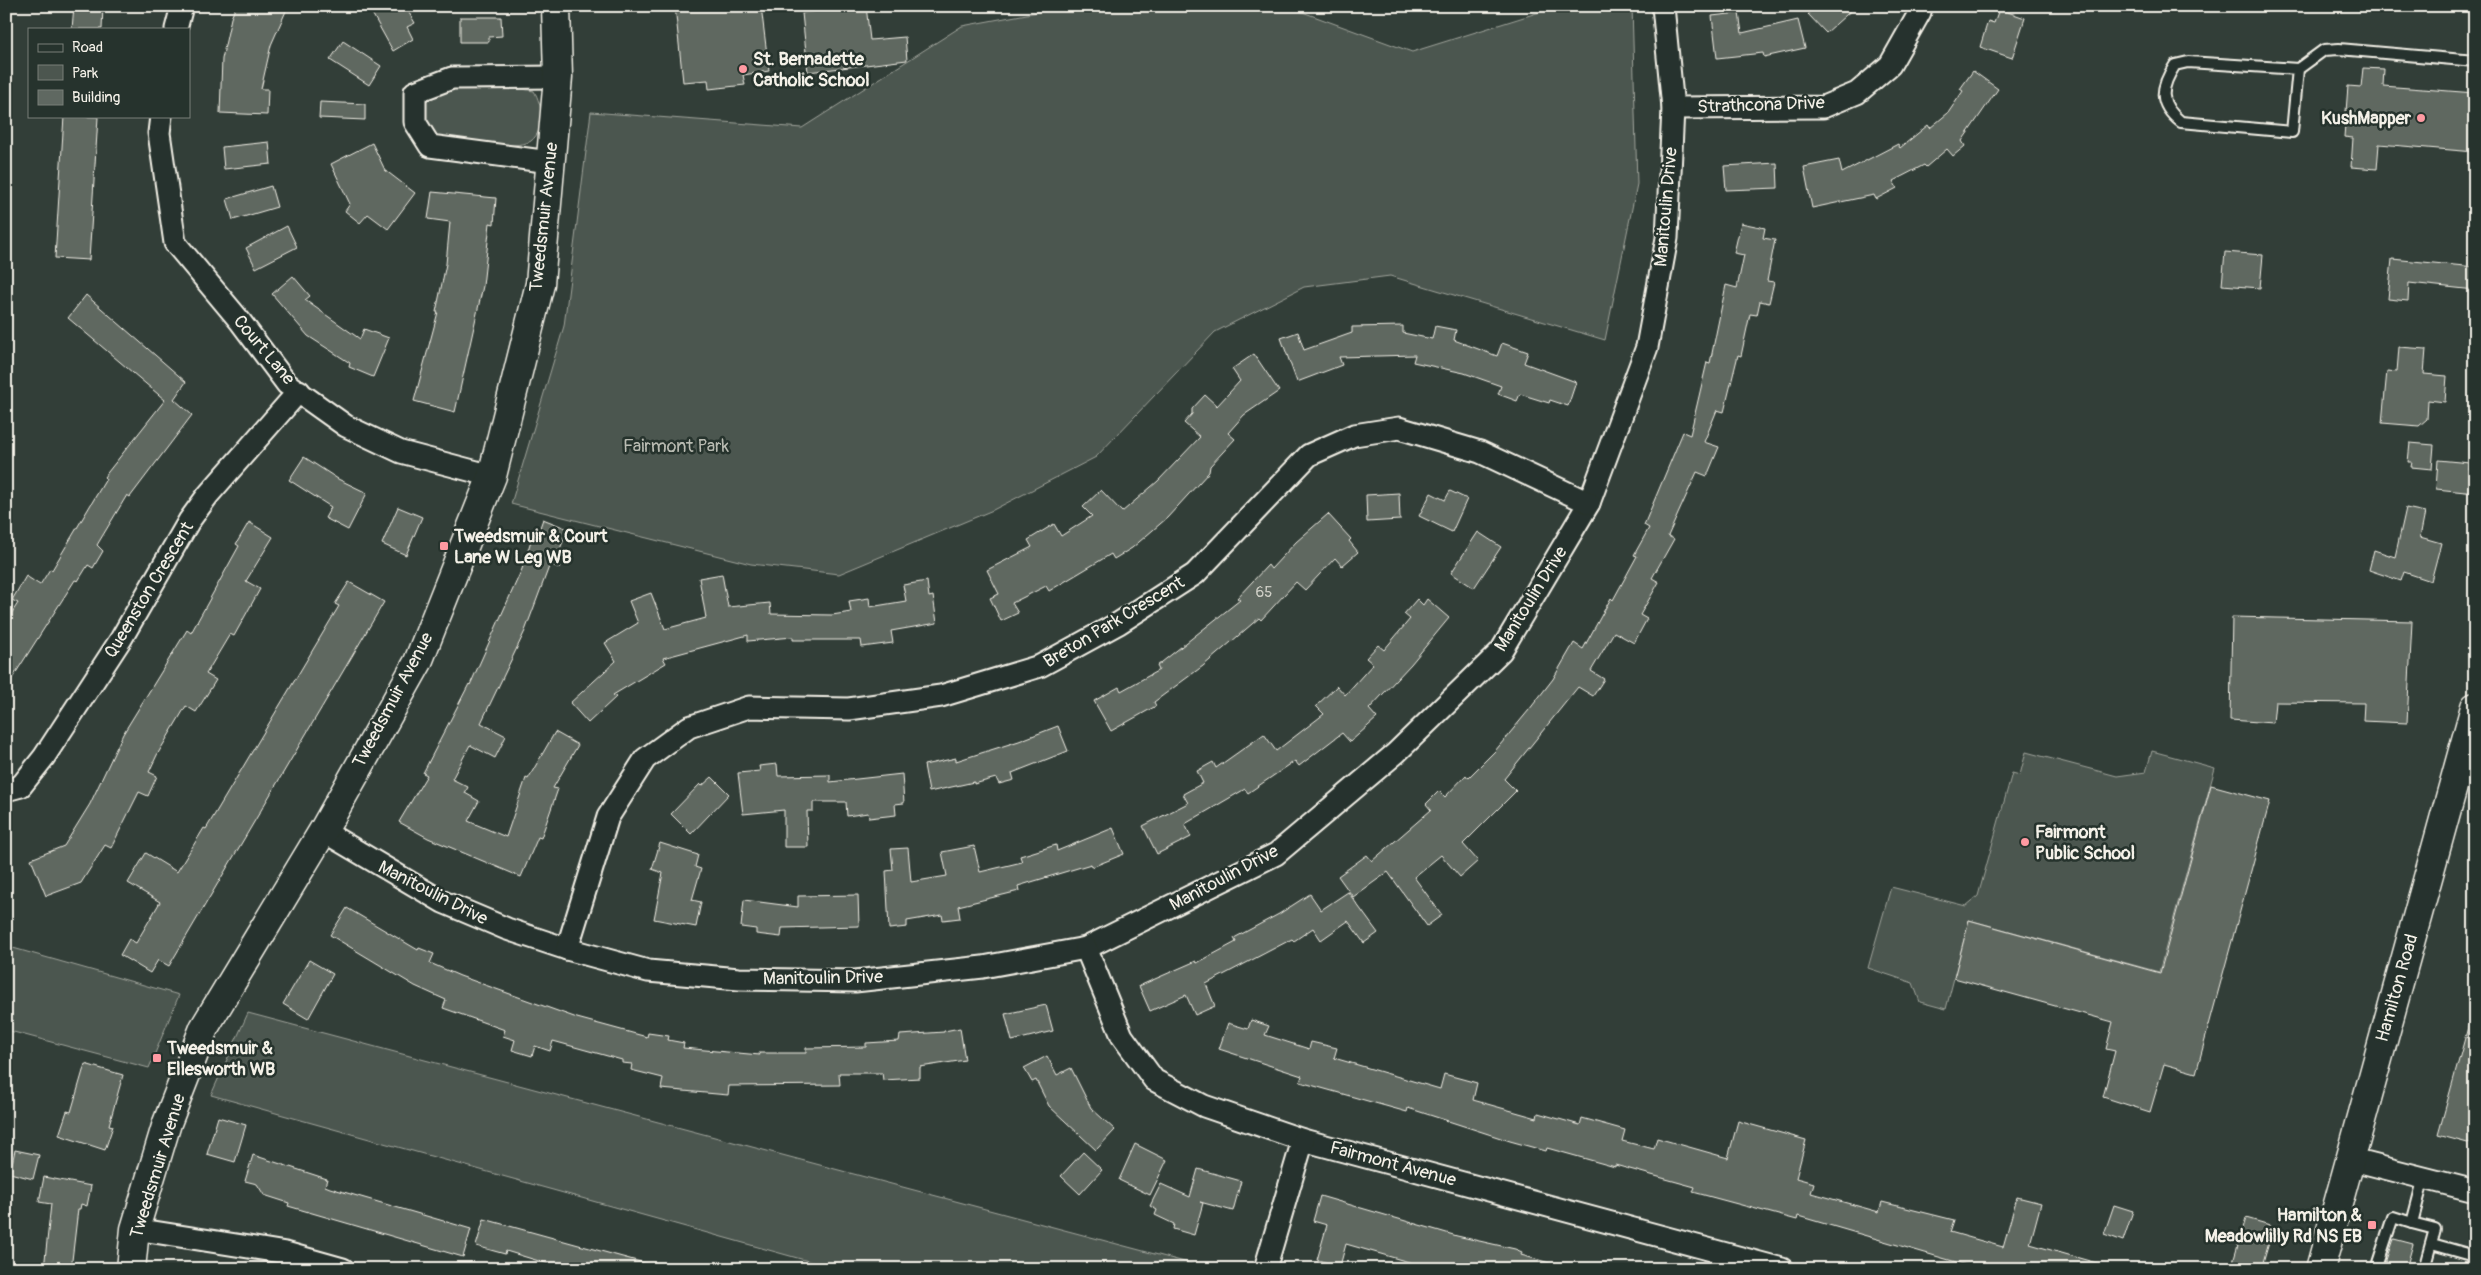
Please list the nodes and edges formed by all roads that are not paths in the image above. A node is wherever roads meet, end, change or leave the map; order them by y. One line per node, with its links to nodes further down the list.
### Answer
1 (182, 6): 5 (street)
2 (556, 6): 8 (street, Tweedsmuir Avenue)
3 (1663, 6): 9 (street, Manitoulin Drive)
4 (1921, 6): 9 (street, Strathcona Drive)
5 (176, 28)
6 (2475, 61): 7 (lane)
7 (2298, 69): 7 (lane)
8 (558, 77): 11 (street, Tweedsmuir Avenue); 11 (street)
9 (1674, 108): 14 (street, Manitoulin Drive)
10 (162, 118): 12 (street, Court Lane)
11 (550, 162): 13 (street, Tweedsmuir Avenue)
12 (299, 391): 13 (street, Court Lane); 16 (street, Queenston Crescent)
13 (492, 476): 17 (street, Tweedsmuir Avenue)
14 (1589, 503): 18 (street, Manitoulin Drive); 19 (street, Breton Park Crescent)
15 (2475, 707): 21 (street, Hamilton Road)
16 (6, 790)
17 (323, 831): 19 (street, Manitoulin Drive); 25 (street, Tweedsmuir Avenue)
18 (1086, 948): 19 (street, Manitoulin Drive); 20 (street, Fairmont Avenue)
19 (567, 949)
20 (1304, 1140): 30 (street); 31 (street, Fairmont Avenue)
21 (2350, 1159): 22 (street); 32 (street, Hamilton Road)
22 (2424, 1177): 23 (street); 24 (lane)
23 (2475, 1190)
24 (2412, 1223): 26 (lane); 33 (lane)
25 (136, 1229): 28 (street, Tweedsmuir Avenue); 29 (street)
26 (2432, 1244): 27 (lane); 34 (lane)
27 (2470, 1255)
28 (131, 1269)
29 (343, 1269)
30 (1265, 1269)
31 (1782, 1269)
32 (2320, 1269)
33 (2376, 1269)
34 (2424, 1269)

